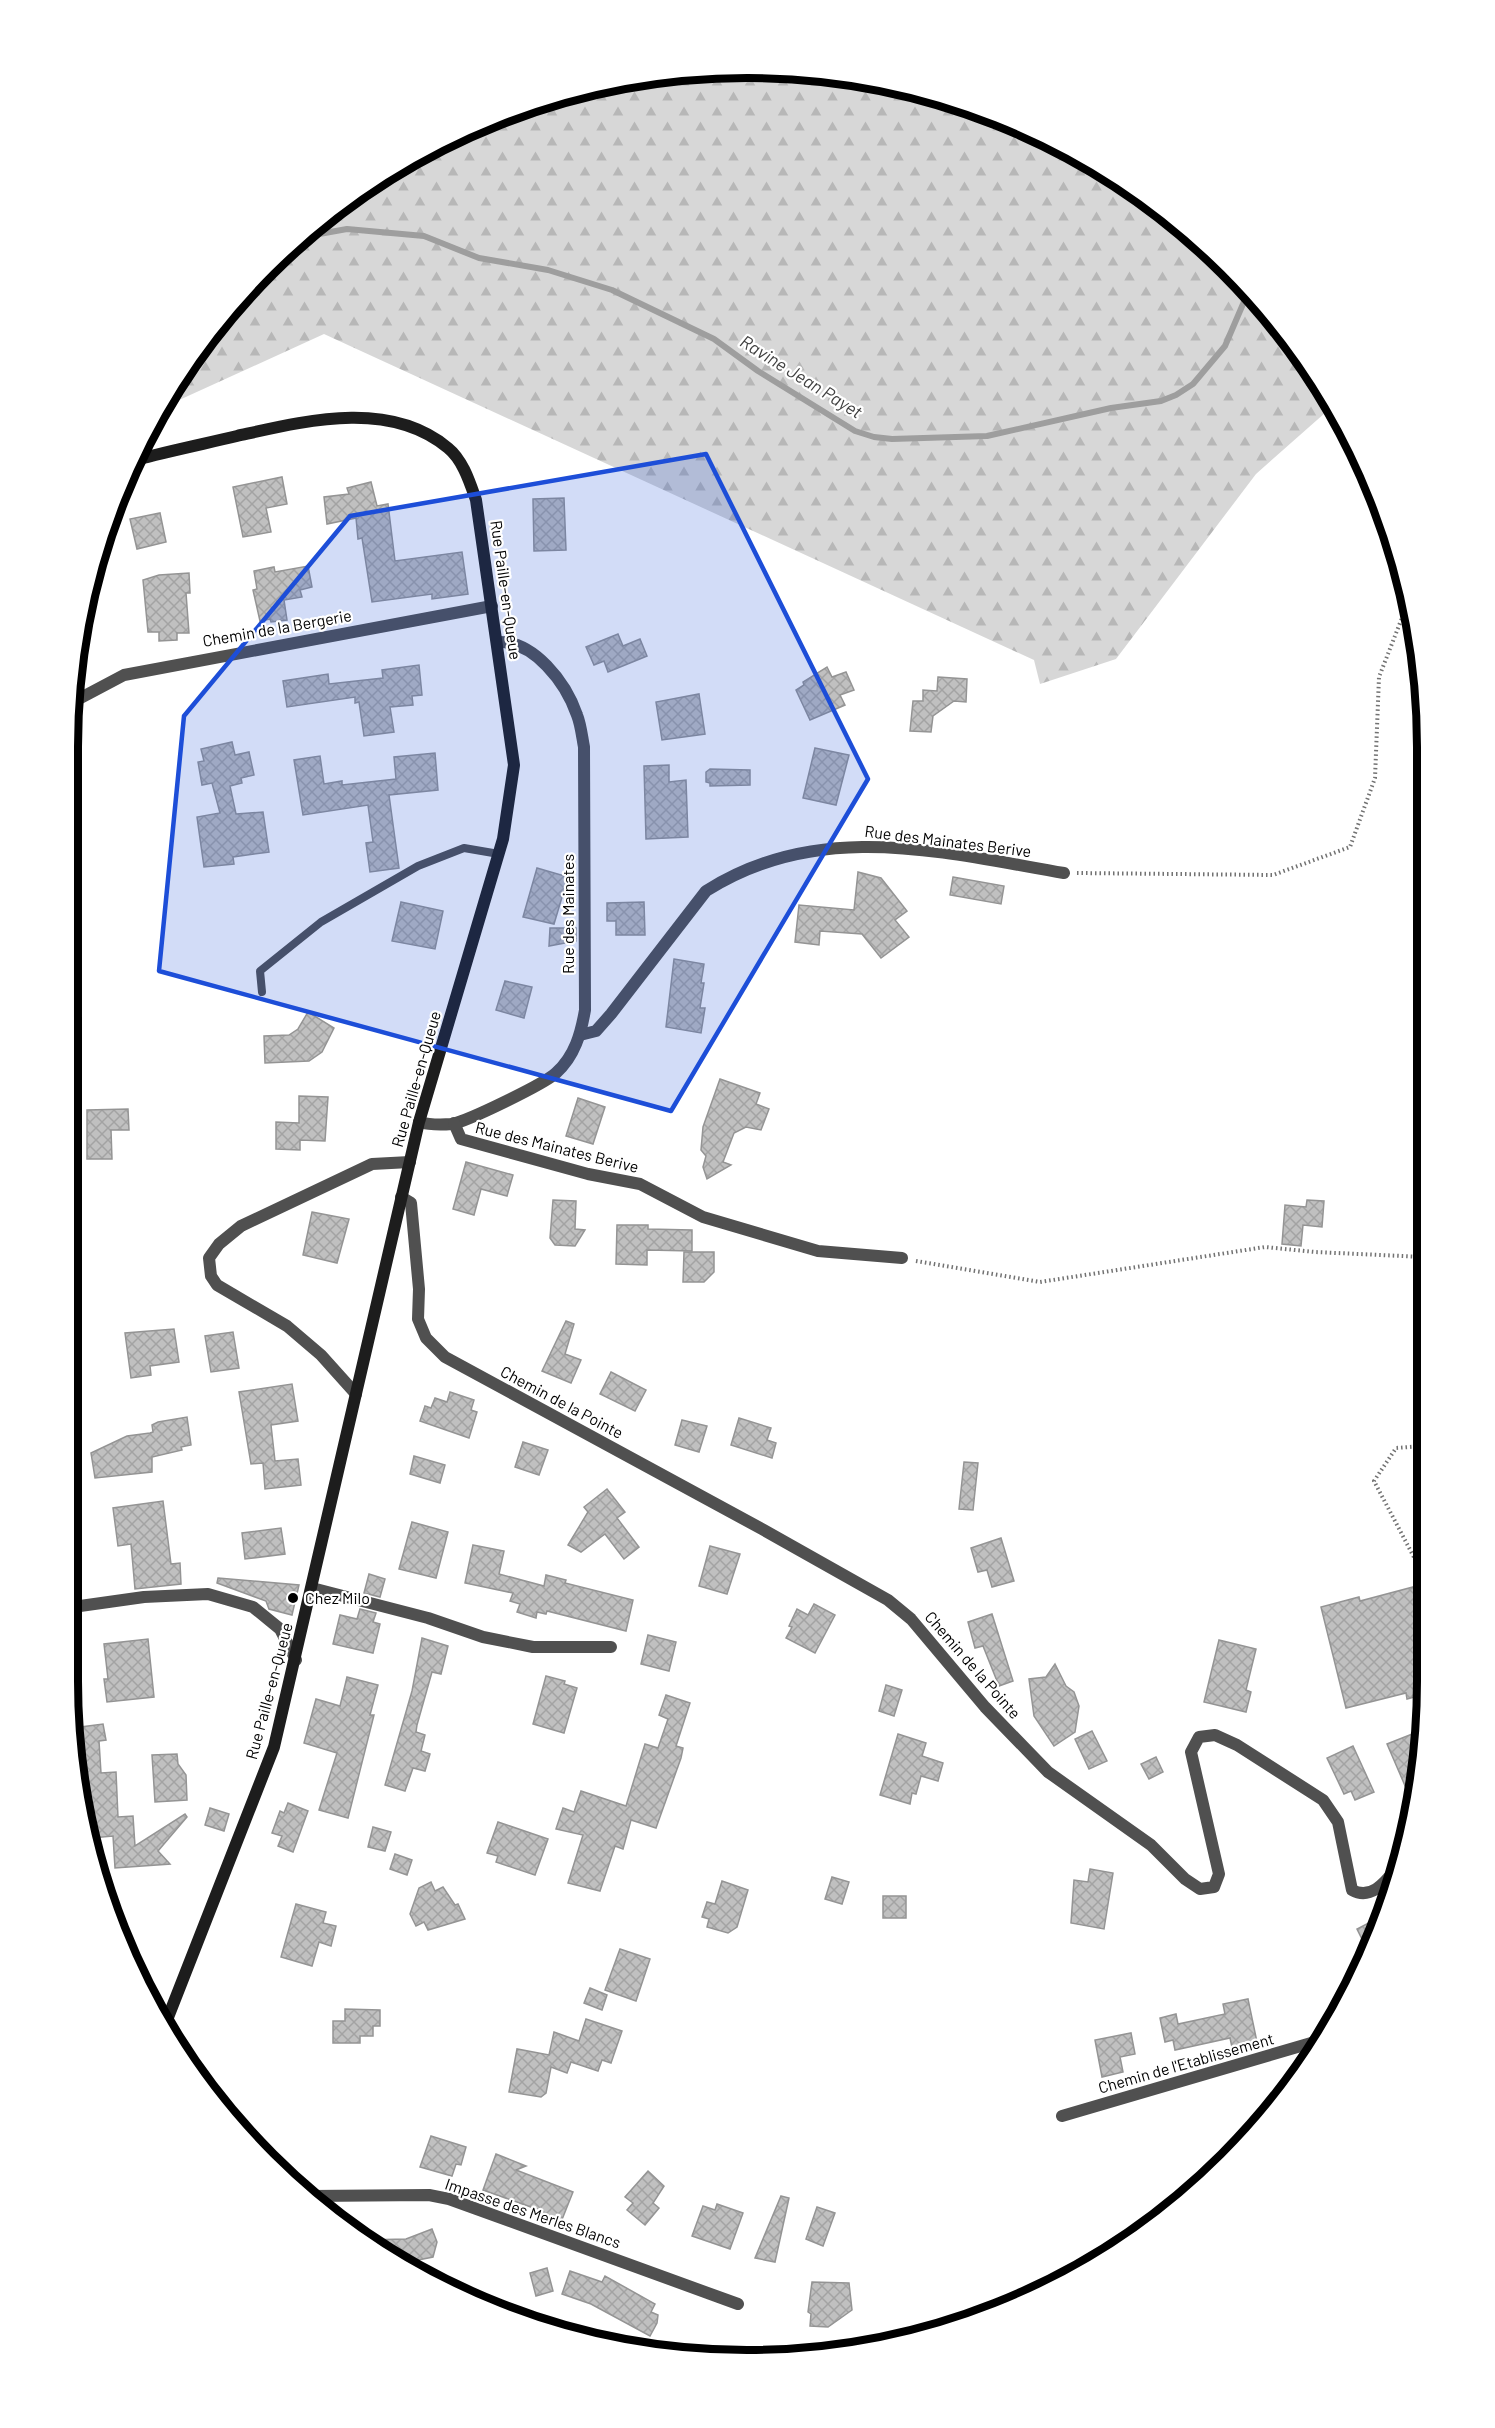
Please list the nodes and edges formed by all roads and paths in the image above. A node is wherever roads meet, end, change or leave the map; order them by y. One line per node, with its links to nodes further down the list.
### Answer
1 (144, 458): 2 (main road, Rue Paille-en-Queue)
2 (492, 606): 4 (main road, Rue Paille-en-Queue); 5 (street, Chemin de la Bergerie)
3 (1403, 614): 7 (path)
4 (497, 642): 6 (main road, Rue Paille-en-Queue); 9 (street, Rue des Mainates)
5 (80, 698)
6 (499, 854): 8 (lane); 10 (main road, Rue Paille-en-Queue)
7 (1064, 873): 9 (street, Rue des Mainates Berive)
8 (262, 992)
9 (580, 1035): 11 (street, Rue des Mainates)
10 (419, 1122): 11 (street, Rue des Mainates); 12 (main road, Rue Paille-en-Queue)
11 (454, 1123): 15 (street, Rue des Mainates Berive)
12 (410, 1162): 13 (main road, Rue Paille-en-Queue); 16 (street)
13 (401, 1197): 16 (main road, Rue Paille-en-Queue); 23 (street, Chemin de la Pointe)
14 (1417, 1257): 15 (path)
15 (902, 1258)
16 (356, 1394): 19 (main road, Rue Paille-en-Queue)
17 (1417, 1446): 18 (path)
18 (1417, 1563)
19 (312, 1588): 21 (street); 22 (main road, Rue Paille-en-Queue)
20 (78, 1606): 22 (street)
21 (611, 1647)
22 (296, 1660): 24 (main road, Rue Paille-en-Queue)
23 (1387, 1878)
24 (169, 2016)
25 (1309, 2044): 26 (street, Chemin de l'Etablissement)
26 (1062, 2116)
27 (320, 2196): 28 (street, Impasse des Merles Blancs)
28 (738, 2304)

